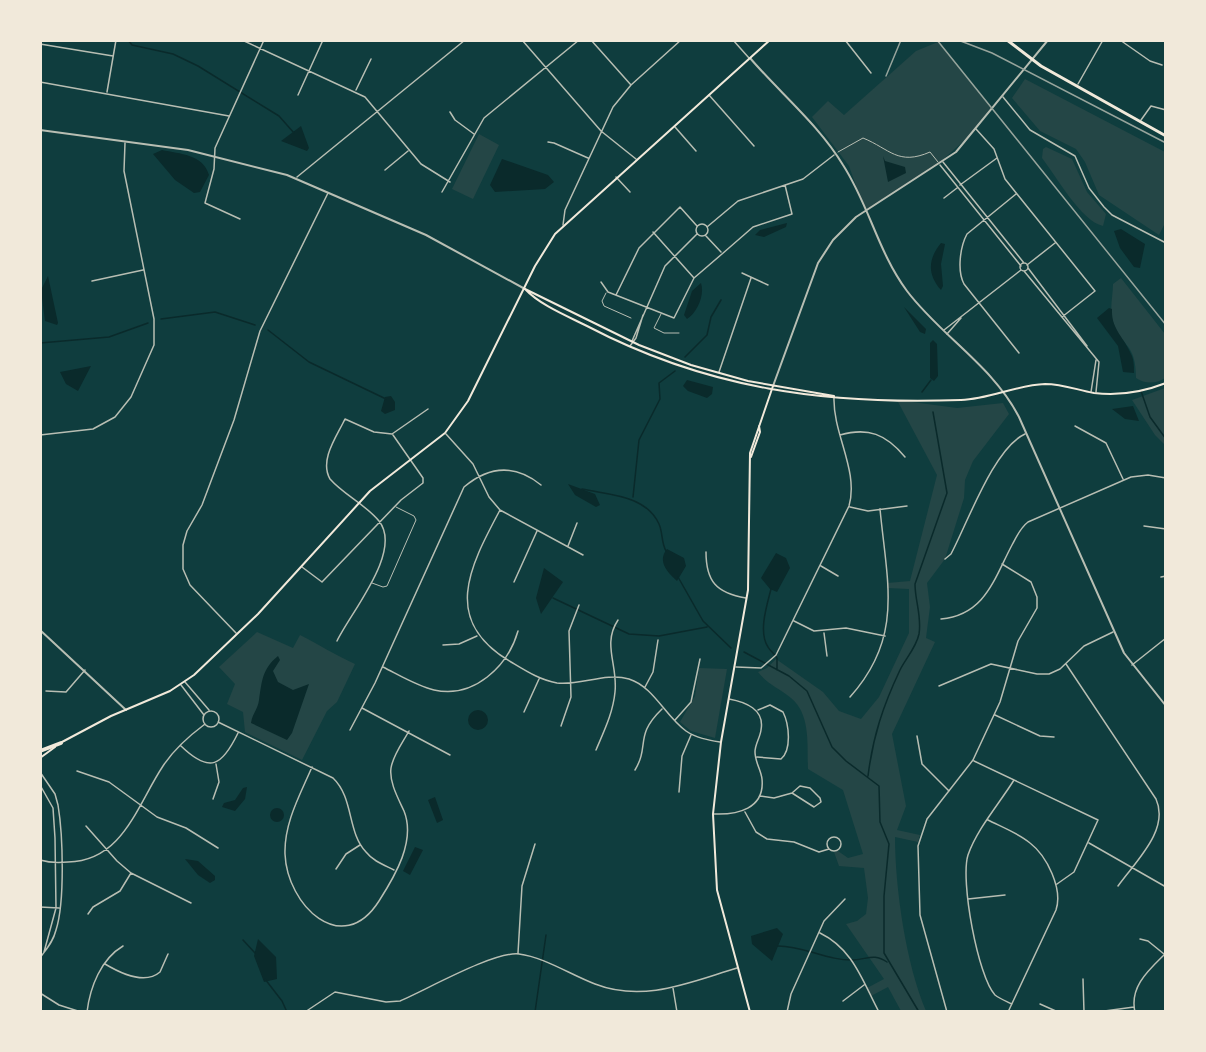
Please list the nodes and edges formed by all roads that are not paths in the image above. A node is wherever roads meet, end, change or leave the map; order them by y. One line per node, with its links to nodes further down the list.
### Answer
1 (116, 40): 19 (street)
2 (243, 40): 18 (street)
3 (264, 40): 18 (street)
4 (323, 40): 25 (street)
5 (465, 40): 35 (street)
6 (522, 40): 24 (street)
7 (579, 40): 24 (street)
8 (591, 40): 28 (street)
9 (681, 40): 28 (street)
10 (733, 40): 20 (street)
11 (770, 40): 20 (main road)
12 (845, 40): 26 (street)
13 (1006, 40): 22 (main road)
14 (1048, 40): 22 (street)
15 (1103, 40): 29 (street)
16 (1119, 40): 23 (street)
17 (40, 44): 19 (street)
18 (260, 48): 25 (street); 38 (street)
19 (113, 56): 31 (street)
20 (750, 58): 33 (main road); 51 (street)
21 (371, 59): 30 (street)
22 (1032, 61): 29 (main road); 34 (street)
23 (1162, 65)
24 (545, 68): 43 (street); 44 (street)
25 (309, 71): 30 (street); 32 (street)
26 (871, 73)
27 (40, 82): 31 (street)
28 (631, 85): 43 (street)
29 (1077, 85): 39 (main road)
30 (355, 92): 35 (street)
31 (107, 93): 38 (street)
32 (298, 95)
33 (708, 95): 40 (main road); 48 (street)
34 (1003, 97): 41 (street); 80 (street)
35 (378, 110): 49 (street); 60 (street)
36 (1166, 110): 39 (street)
37 (450, 112): 44 (street)
38 (229, 116): 52 (street)
39 (1140, 122): 45 (main road)
40 (674, 126): 50 (street); 55 (main road)
41 (976, 129): 54 (street); 56 (street)
42 (40, 130): 46 (street)
43 (601, 131): 53 (street); 55 (street)
44 (474, 134): 61 (street)
45 (1166, 136)
46 (125, 142): 52 (street); 85 (street)
47 (548, 142): 53 (street)
48 (754, 146)
49 (409, 150): 58 (street); 61 (street)
50 (696, 151)
51 (836, 153): 57 (lane); 63 (street); 70 (street)
52 (215, 156): 60 (street); 72 (street)
53 (588, 158): 73 (street)
54 (998, 158): 62 (street); 68 (street)
55 (636, 159): 59 (main road)
56 (943, 162): 57 (street); 62 (street)
57 (940, 165): 64 (street); 70 (street)
58 (385, 170)
59 (616, 177): 67 (street); 73 (main road)
60 (296, 178): 65 (street)
61 (450, 182): 66 (street)
62 (960, 184): 64 (street); 71 (street)
63 (786, 185): 75 (street); 81 (street)
64 (957, 187): 69 (street); 71 (street)
65 (328, 192): 93 (street); 165 (street)
66 (442, 192)
67 (630, 192)
68 (1017, 193): 71 (street); 79 (street)
69 (944, 198)
70 (865, 211): 103 (street); 113 (street)
71 (985, 218): 83 (street); 84 (street); 96 (street)
72 (240, 219)
73 (563, 225): 93 (main road)
74 (697, 226): 75 (street); 76 (street); 77 (street)
75 (706, 227): 78 (street)
76 (653, 231): 82 (street); 95 (street)
77 (697, 234): 78 (street); 82 (street)
78 (705, 235): 81 (street)
79 (1056, 242): 83 (street); 99 (street)
80 (1166, 243)
81 (722, 254): 88 (street)
82 (674, 255): 88 (street); 97 (street)
83 (1026, 265): 84 (street); 86 (street); 99 (street)
84 (1021, 266): 86 (street)
85 (144, 269): 90 (street); 124 (street)
86 (1023, 270): 96 (street); 101 (street)
87 (742, 273): 89 (street)
88 (694, 278): 98 (street)
89 (751, 278): 92 (street); 111 (street)
90 (92, 280)
91 (601, 282): 94 (street)
92 (768, 285)
93 (525, 289): 106 (main road); 107 (main road); 121 (main road)
94 (607, 291): 95 (street); 102 (lane)
95 (616, 296): 97 (street)
96 (979, 303): 100 (street); 109 (street)
97 (646, 308): 98 (street); 106 (street)
98 (661, 314): 104 (lane)
99 (1065, 315): 101 (street); 108 (street)
100 (962, 317): 103 (street); 105 (street)
101 (1062, 317): 108 (street)
102 (631, 318)
103 (944, 331): 105 (street)
104 (679, 333)
105 (947, 334): 117 (street)
106 (632, 342): 107 (street); 111 (main road)
107 (630, 346): 114 (main road)
108 (1087, 346): 110 (street)
109 (1019, 353)
110 (1096, 359): 115 (street); 116 (street)
111 (718, 373): 113 (main road)
112 (1166, 383): 116 (main road)
113 (773, 386): 114 (main road); 118 (main road)
114 (771, 391): 118 (main road); 156 (main road)
115 (1091, 392): 116 (main road); 117 (main road)
116 (1096, 393)
117 (1004, 394): 118 (main road); 123 (street)
118 (834, 396): 125 (street)
119 (428, 409): 122 (street)
120 (1075, 426): 130 (street)
121 (445, 433): 127 (main road); 128 (street)
122 (392, 434): 127 (street); 132 (street)
123 (1025, 434): 136 (street); 147 (street)
124 (40, 435)
125 (839, 435): 126 (street); 134 (street)
126 (905, 457)
127 (410, 459): 132 (main road); 133 (street)
128 (480, 477): 131 (street); 138 (street); 178 (street)
129 (1166, 478): 130 (street)
130 (1124, 480): 136 (street)
131 (541, 485)
132 (359, 502): 139 (street); 150 (main road)
133 (395, 506): 139 (street); 155 (lane)
134 (849, 506): 137 (street); 149 (street)
135 (907, 506): 137 (street)
136 (1059, 508): 148 (street); 164 (street)
137 (880, 509): 167 (street)
138 (500, 510): 143 (street); 166 (street)
139 (380, 522): 150 (street); 155 (street)
140 (577, 524): 144 (street)
141 (1144, 526): 142 (street)
142 (1166, 529)
143 (537, 530): 144 (street); 154 (street)
144 (567, 546): 146 (street)
145 (706, 552): 156 (street)
146 (583, 555)
147 (945, 559)
148 (1002, 564): 158 (street); 179 (street)
149 (820, 566): 151 (street); 160 (street)
150 (301, 567): 165 (main road)
151 (838, 576)
152 (1166, 576): 153 (street)
153 (1161, 577)
154 (514, 582)
155 (371, 583): 170 (street)
156 (747, 598): 177 (main road)
157 (579, 605): 184 (street)
158 (941, 619)
159 (618, 620): 181 (street)
160 (793, 621): 163 (street); 177 (street)
161 (40, 630): 180 (street)
162 (518, 631): 173 (street)
163 (824, 632): 167 (street); 172 (street)
164 (1113, 632): 175 (street); 176 (street)
165 (238, 634): 183 (main road)
166 (478, 636): 171 (street); 173 (street)
167 (886, 636): 189 (street)
168 (1166, 638): 176 (street)
169 (658, 640): 187 (street)
170 (338, 641)
171 (443, 645)
172 (827, 656)
173 (505, 658): 178 (street); 182 (street)
174 (700, 659): 200 (street)
175 (1066, 664): 179 (street); 245 (street)
176 (1132, 665): 191 (street)
177 (735, 666): 190 (main road)
178 (382, 667): 192 (street)
179 (1009, 667): 186 (street); 198 (street)
180 (85, 670): 188 (street); 194 (street)
181 (615, 677): 184 (street); 187 (street); 213 (street)
182 (540, 678): 184 (street); 197 (street)
183 (185, 682): 185 (main road); 195 (street)
184 (571, 683): 203 (street)
185 (181, 685): 194 (main road); 199 (street)
186 (939, 686)
187 (644, 687): 193 (street)
188 (46, 691)
189 (850, 697)
190 (729, 699): 196 (street); 210 (main road)
191 (1166, 706)
192 (362, 708): 204 (street); 205 (street)
193 (663, 708): 200 (street); 221 (street)
194 (126, 710): 211 (main road)
195 (209, 711): 199 (street); 201 (street)
196 (757, 711): 217 (street); 217 (street)
197 (524, 712)
198 (995, 714): 209 (street); 218 (street)
199 (204, 715): 202 (street)
200 (674, 721): 207 (street)
201 (218, 722): 202 (street); 206 (street)
202 (205, 724): 212 (street)
203 (561, 726)
204 (350, 730)
205 (409, 731): 215 (street); 247 (street)
206 (238, 732): 219 (street); 220 (street)
207 (691, 734): 210 (street); 226 (street)
208 (918, 736): 227 (street)
209 (1054, 737)
210 (721, 742): 233 (main road)
211 (61, 743): 214 (highway); 216 (main road)
212 (180, 745): 219 (street); 231 (street)
213 (596, 750)
214 (40, 751)
215 (450, 755)
216 (40, 758)
217 (756, 758): 229 (street)
218 (973, 760): 224 (street); 227 (street)
219 (216, 763): 230 (street)
220 (312, 767): 238 (street); 247 (street)
221 (635, 770)
222 (77, 771): 231 (street)
223 (40, 772): 243 (street)
224 (1014, 780): 234 (street); 236 (street)
225 (40, 785): 244 (street)
226 (679, 792)
227 (949, 792): 287 (street)
228 (792, 793): 228 (street); 229 (street)
229 (759, 795): 232 (street)
230 (213, 799)
231 (141, 805): 239 (street); 241 (street)
232 (745, 811): 233 (street); 240 (street)
233 (713, 814): 269 (main road)
234 (988, 820): 249 (street); 254 (street)
235 (86, 826): 241 (street)
236 (1089, 842): 245 (street); 249 (street)
237 (535, 844): 266 (street)
238 (360, 845): 246 (street); 247 (street)
239 (218, 848)
240 (829, 849): 240 (street)
241 (107, 850): 243 (street); 248 (street)
242 (40, 860): 244 (street)
243 (60, 862): 244 (street); 258 (street)
244 (56, 863): 257 (street)
245 (1132, 867): 250 (street); 251 (street)
246 (336, 868)
247 (395, 870)
248 (131, 873): 255 (street); 259 (street)
249 (1056, 885): 277 (street)
250 (1118, 886)
251 (1166, 887)
252 (1005, 896): 254 (street)
253 (845, 899): 260 (street)
254 (967, 899): 277 (street)
255 (192, 903)
256 (40, 907): 257 (street)
257 (56, 908): 258 (street); 263 (street)
258 (60, 908): 263 (street)
259 (88, 914)
260 (819, 932): 273 (street); 285 (street)
261 (1140, 939): 264 (street)
262 (123, 946): 268 (street)
263 (44, 953): 267 (street)
264 (1165, 953): 279 (street)
265 (168, 954): 270 (street)
266 (518, 954): 274 (street); 282 (street)
267 (40, 958)
268 (105, 964): 270 (street); 281 (street)
269 (737, 968): 274 (street); 284 (main road)
270 (158, 975): 271 (street)
271 (160, 979)
272 (1083, 979): 290 (street)
273 (865, 985): 276 (street); 286 (street)
274 (673, 987): 283 (street)
275 (40, 993): 280 (street)
276 (843, 1001)
277 (1011, 1004): 288 (street)
278 (1040, 1004): 289 (street)
279 (1134, 1007): 291 (street); 292 (street)
280 (81, 1011)
281 (87, 1011)
282 (305, 1011)
283 (677, 1011)
284 (750, 1011)
285 (787, 1011)
286 (879, 1011)
287 (947, 1011)
288 (1008, 1011)
289 (1058, 1011)
290 (1084, 1011)
291 (1097, 1011)
292 (1135, 1011)

